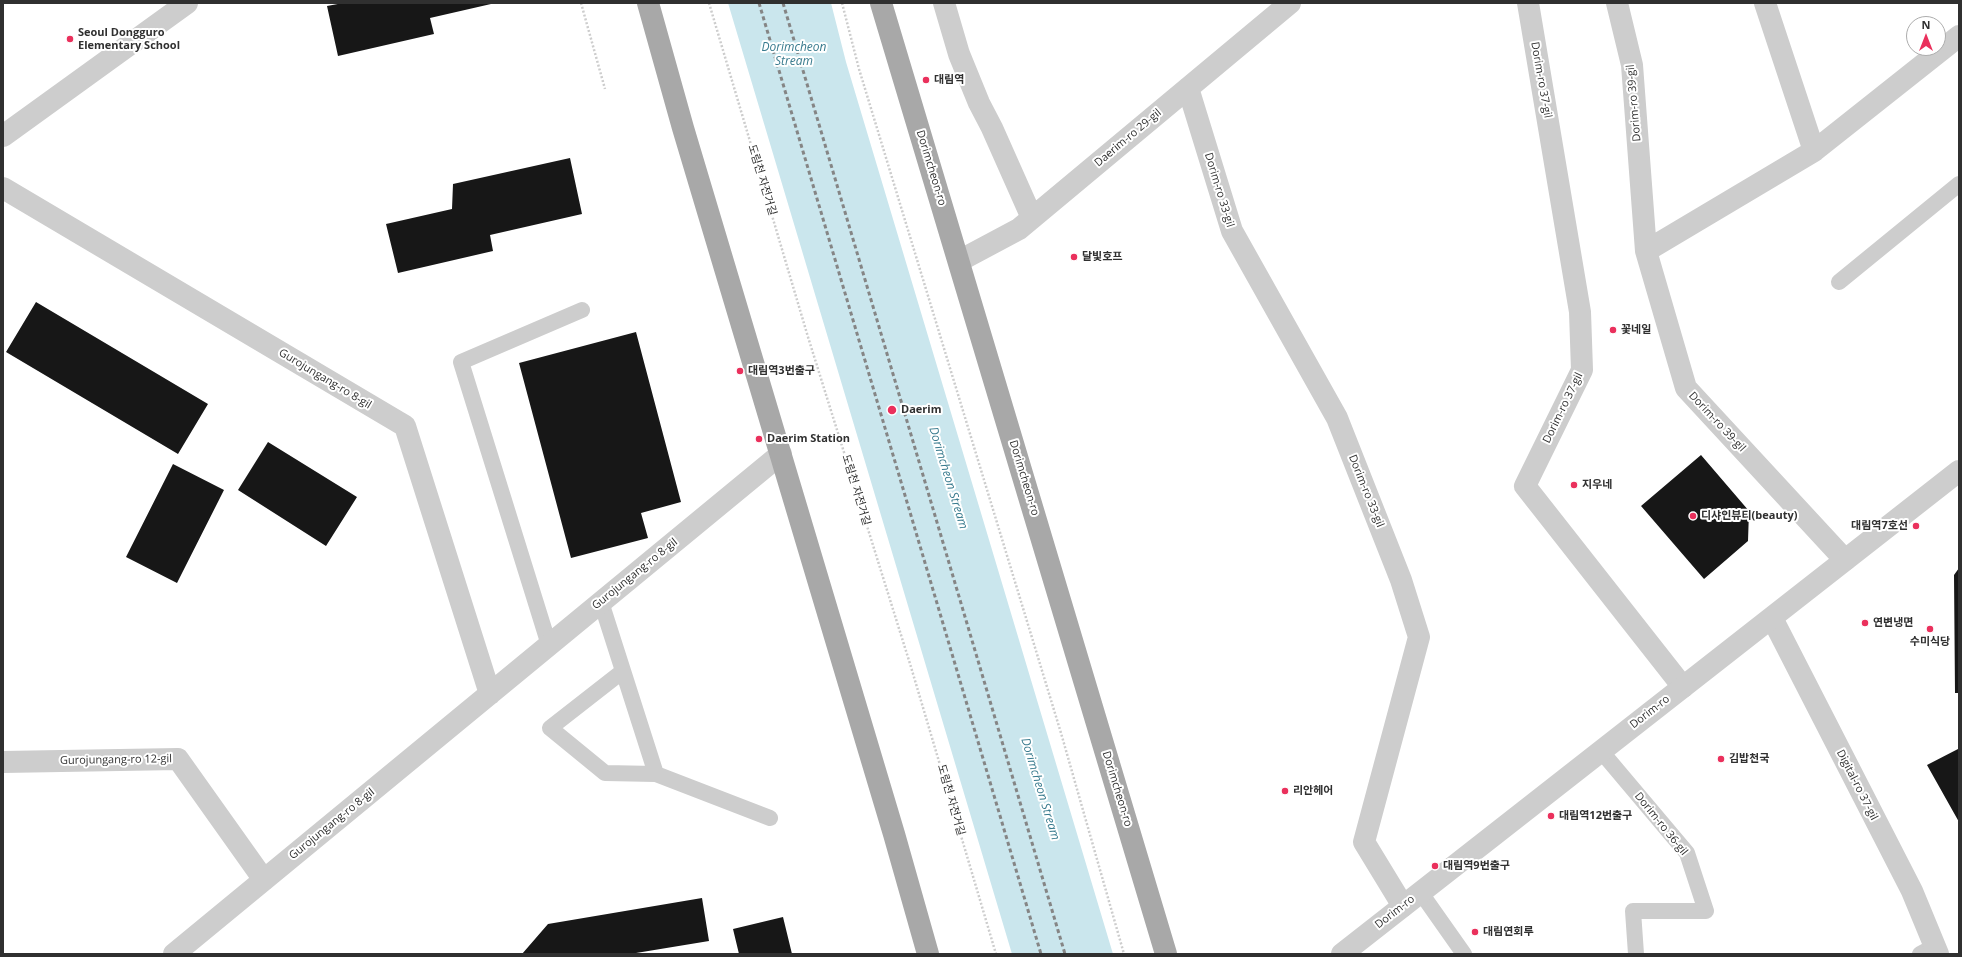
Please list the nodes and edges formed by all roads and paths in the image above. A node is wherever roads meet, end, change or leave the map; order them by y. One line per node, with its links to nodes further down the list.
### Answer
1 (187, 3): 15 (street)
2 (581, 3): 14 (path)
3 (648, 3): 24 (main road)
4 (709, 3): 43 (path, 도림천 자전거길)
5 (842, 3): 44 (path)
6 (881, 3): 21 (main road, Dorimcheon-ro)
7 (944, 3): 19 (street)
8 (1290, 3): 13 (street, Daerim-ro 29-gil)
9 (1528, 3): 31 (street, Dorim-ro 37-gil)
10 (1617, 3): 20 (street, Dorim-ro 39-gil)
11 (1765, 3): 16 (street)
12 (1959, 36): 16 (street)
13 (1188, 88): 19 (street, Daerim-ro 29-gil); 39 (street, Dorim-ro 33-gil)
14 (605, 89)
15 (3, 136)
16 (1814, 151): 20 (street)
17 (1959, 184): 22 (lane)
18 (3, 188): 32 (street, Gurojungang-ro 8-gil)
19 (1032, 218): 21 (street, Daerim-ro 29-gil)
20 (1646, 252): 26 (street, Dorim-ro 39-gil)
21 (959, 261): 45 (main road, Dorimcheon-ro)
22 (1839, 282)
23 (582, 310): 29 (lane)
24 (780, 454): 27 (street, Gurojungang-ro 8-gil); 42 (main road)
25 (1959, 471): 26 (street, Dorim-ro)
26 (1845, 560): 28 (street, Dorim-ro)
27 (601, 602): 29 (street, Gurojungang-ro 8-gil); 30 (lane)
28 (1772, 618): 31 (street, Dorim-ro); 40 (street, Digital-ro 37-gil)
29 (549, 645): 32 (street, Gurojungang-ro 8-gil)
30 (623, 672): 35 (lane); 35 (lane)
31 (1683, 687): 33 (street, Dorim-ro)
32 (490, 694): 37 (street, Gurojungang-ro 8-gil)
33 (1600, 751): 38 (street, Dorim-ro); 48 (lane, Dorim-ro 36-gil)
34 (3, 762): 37 (street, Gurojungang-ro 12-gil)
35 (656, 774): 36 (lane)
36 (770, 818)
37 (264, 880): 41 (street, Gurojungang-ro 8-gil)
38 (1421, 893): 39 (street, Dorim-ro); 47 (lane)
39 (1403, 906): 46 (street, Dorim-ro)
40 (1931, 951)
41 (174, 954)
42 (928, 954)
43 (996, 954)
44 (1124, 954)
45 (1166, 954)
46 (1342, 954)
47 (1464, 954)
48 (1636, 954)

